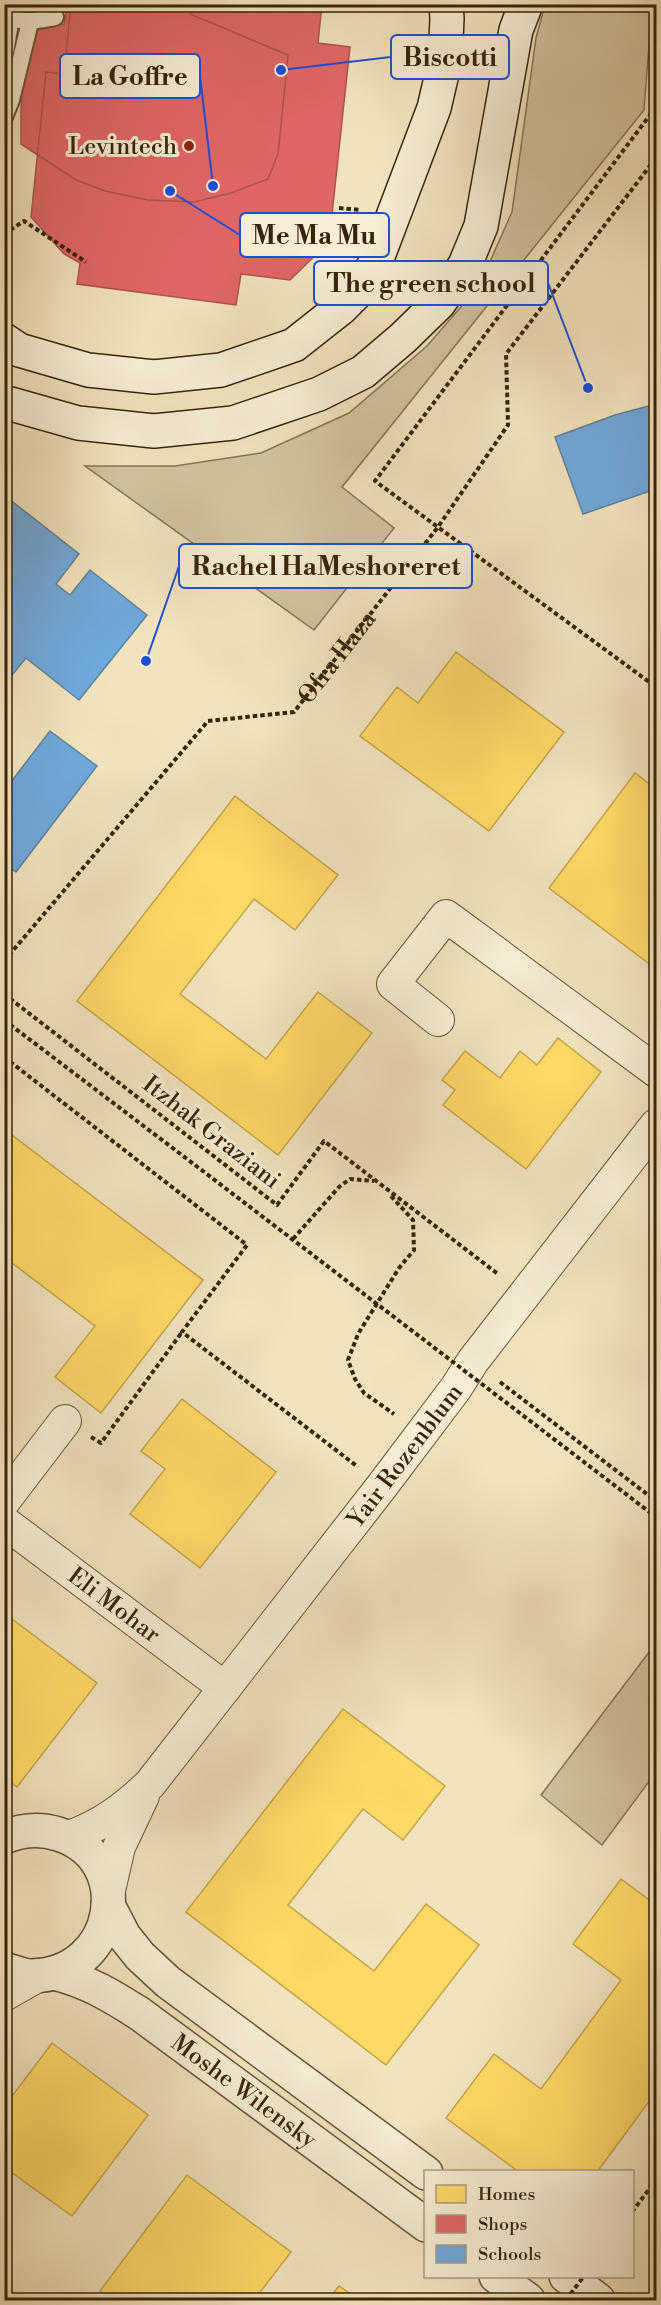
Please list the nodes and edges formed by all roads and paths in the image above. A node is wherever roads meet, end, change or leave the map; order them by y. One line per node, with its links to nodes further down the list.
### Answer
1 (446, 4): 12 (main road)
2 (526, 4): 13 (main road)
3 (8, 14): 5 (lane); 6 (lane)
4 (55, 17): 5 (lane)
5 (30, 21): 8 (lane)
6 (4, 59)
7 (657, 106): 14 (path)
8 (4, 117)
9 (657, 158): 14 (path, Ofra Haza)
10 (4, 234): 11 (path)
11 (86, 262)
12 (4, 340)
13 (4, 402)
14 (438, 527): 15 (path); 17 (path, Ofra Haza)
15 (657, 687)
16 (4, 949): 17 (path)
17 (11, 953): 18 (path, Ofra Haza)
18 (4, 961)
19 (4, 994): 26 (path, Itzhak Graziani)
20 (4, 1020): 25 (path, Itzhak Graziani, bridge)
21 (438, 1020): 23 (street)
22 (4, 1057): 27 (path)
23 (657, 1071)
24 (657, 1125): 26 (street, Yair Rozenblum)
25 (293, 1239): 30 (path); 34 (path, Itzhak Graziani, bridge)
26 (525, 1295): 28 (street, Yair Rozenblum)
27 (182, 1332): 29 (path); 31 (path)
28 (473, 1361): 30 (street, Yair Rozenblum); 32 (path)
29 (65, 1421): 33 (street)
30 (422, 1433): 31 (street, Yair Rozenblum)
31 (382, 1486): 36 (street, Yair Rozenblum)
32 (657, 1501)
33 (4, 1502)
34 (657, 1517)
35 (4, 1522): 36 (street, Eli Mohar)
36 (225, 1688): 37 (street, Yair Rozenblum)
37 (150, 1785): 39 (street); 40 (street)
38 (9, 1833): 39 (main road)
39 (69, 1837): 40 (main road, Moshe Wilensky)
40 (108, 1900): 42 (main road); 44 (main road, Moshe Wilensky)
41 (4, 1969): 42 (main road, Moshe Wilensky)
42 (47, 1974): 43 (street); 47 (main road, Moshe Wilensky)
43 (4, 1995)
44 (424, 2172)
45 (657, 2180): 46 (path)
46 (634, 2211)
47 (424, 2224)
48 (497, 2278): 51 (main road)
49 (567, 2278): 53 (main road)
50 (583, 2278): 52 (path, bridge)
51 (528, 2301)
52 (566, 2301)
53 (598, 2301)

